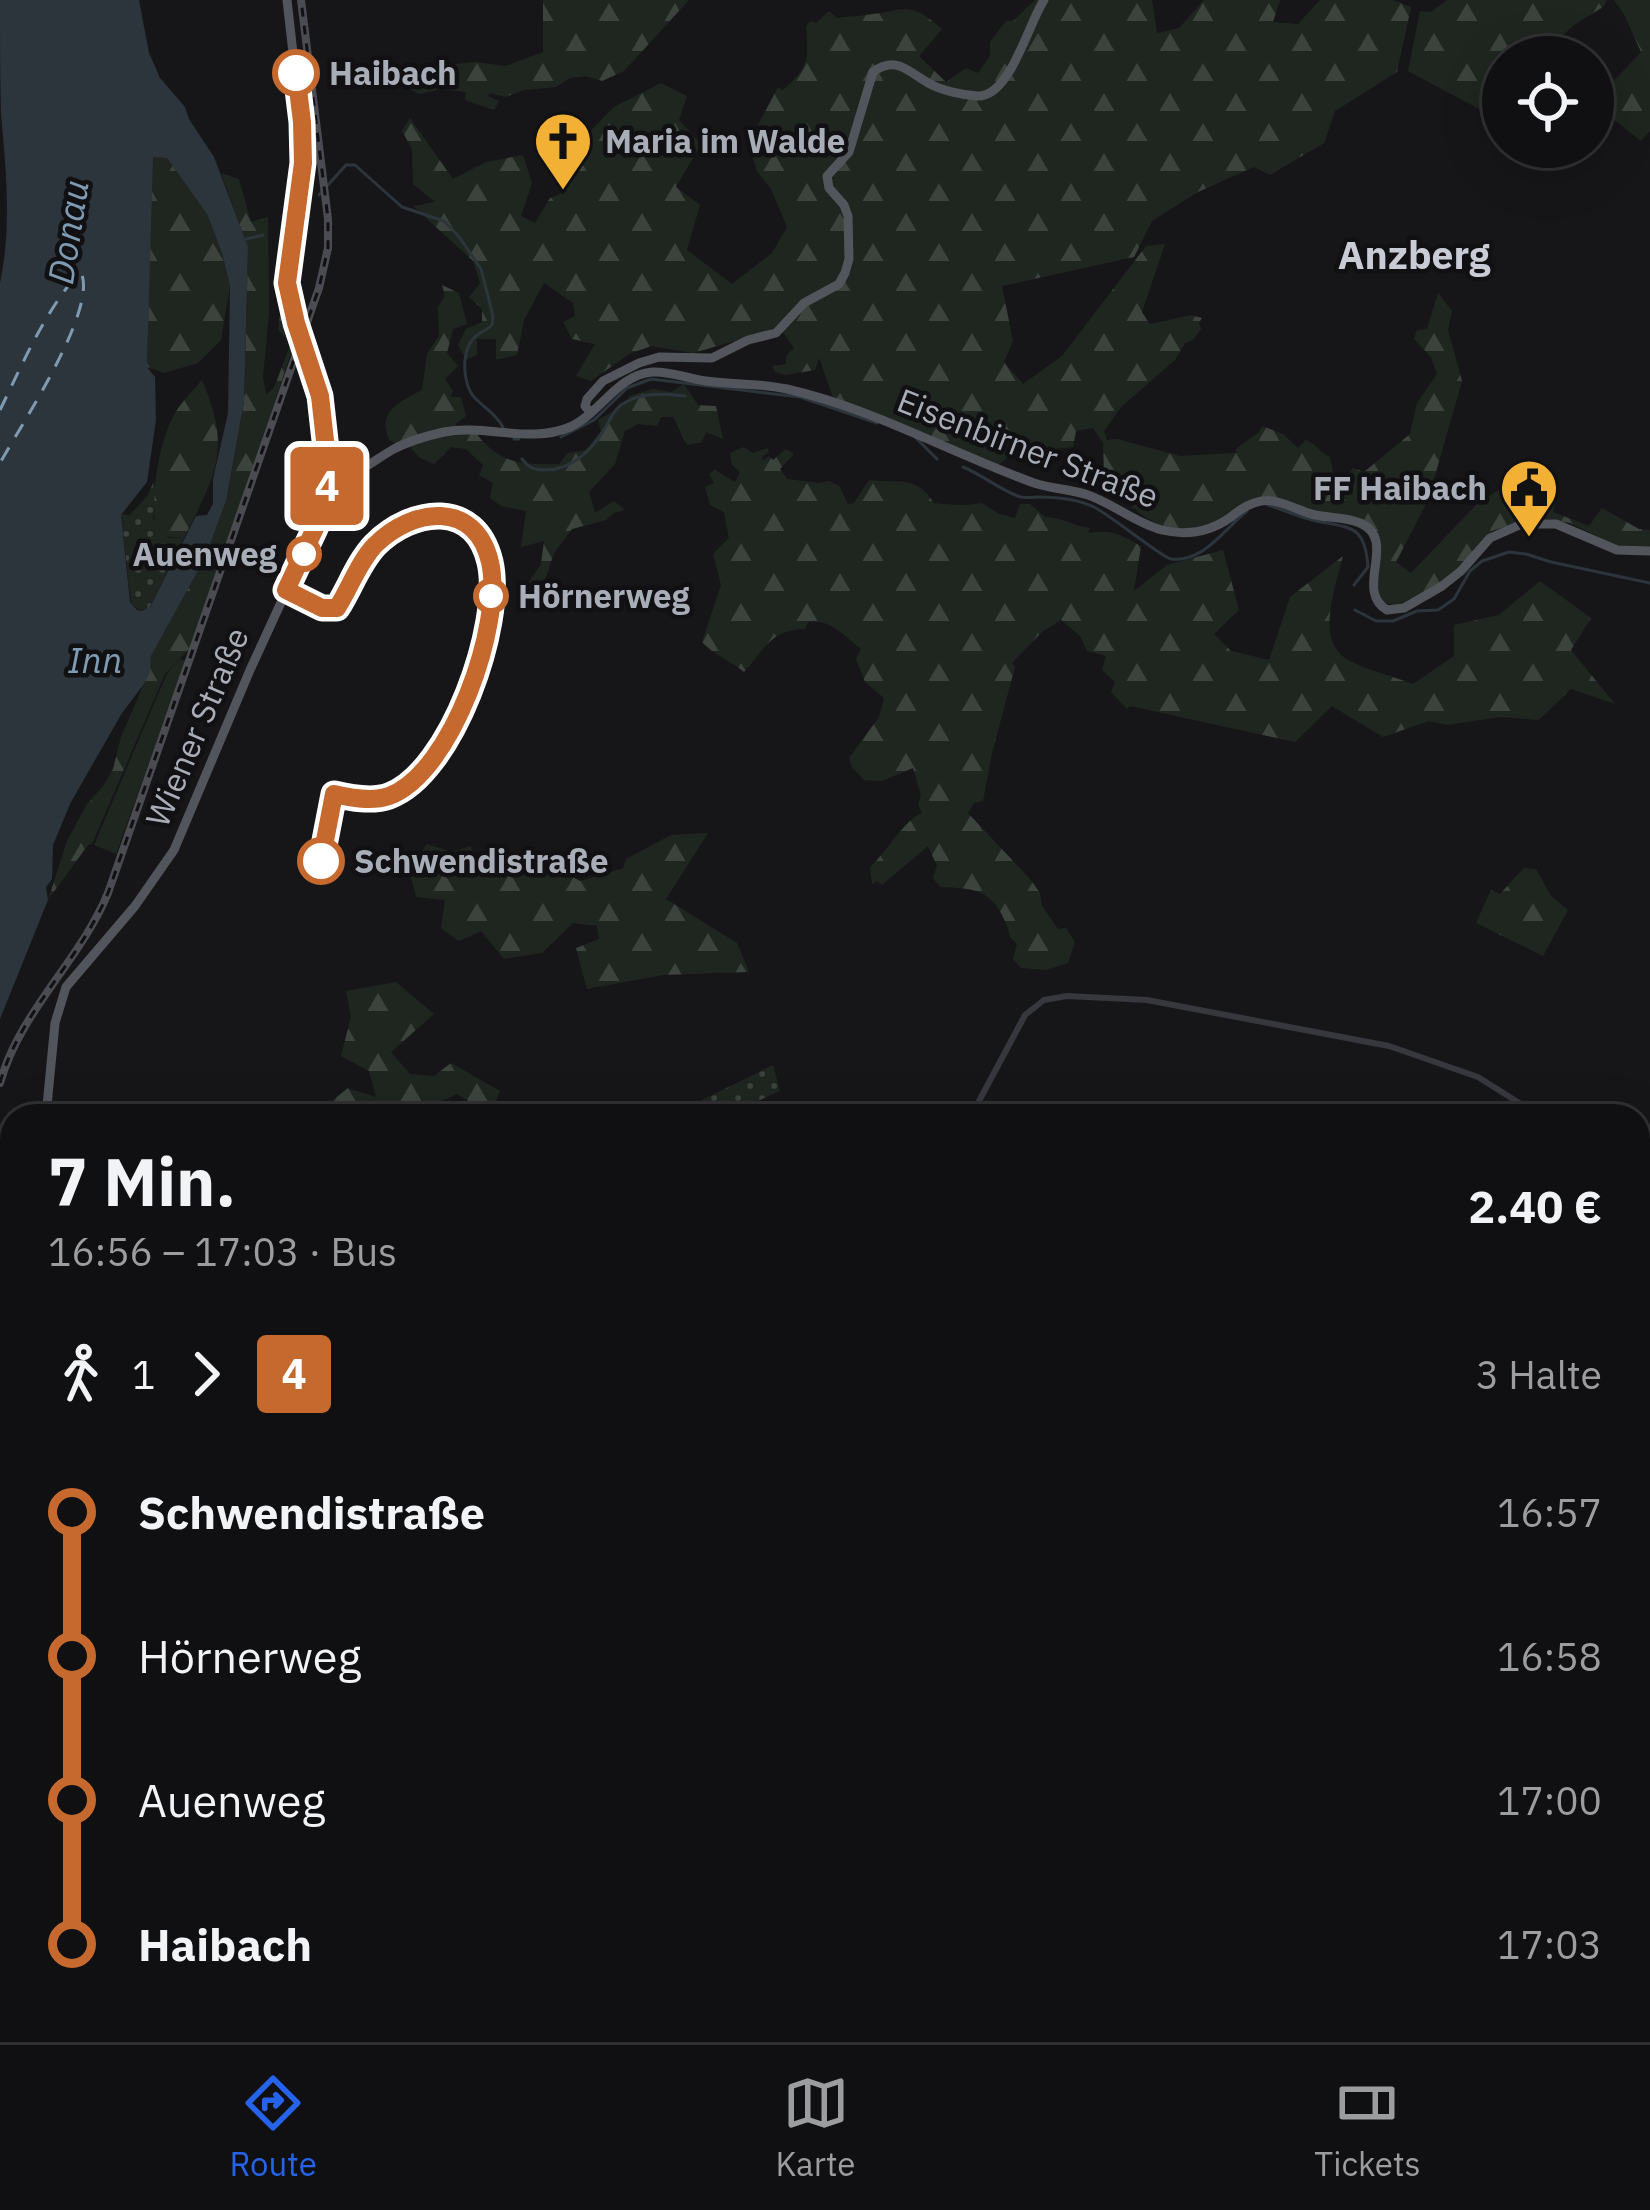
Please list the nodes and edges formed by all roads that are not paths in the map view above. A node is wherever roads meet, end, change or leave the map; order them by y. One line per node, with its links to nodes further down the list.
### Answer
1 (287, 0): 4 (main road, Wiener Straße, bridge)
2 (1044, 0): 3 (main road)
3 (591, 413): 4 (main road, Eisenbirner Straße); 5 (main road, Eisenbirner Straße)
4 (327, 480): 6 (main road, Wiener Straße)
5 (1650, 551)
6 (47, 1104)
7 (977, 1104): 8 (street)
8 (1520, 1104)

